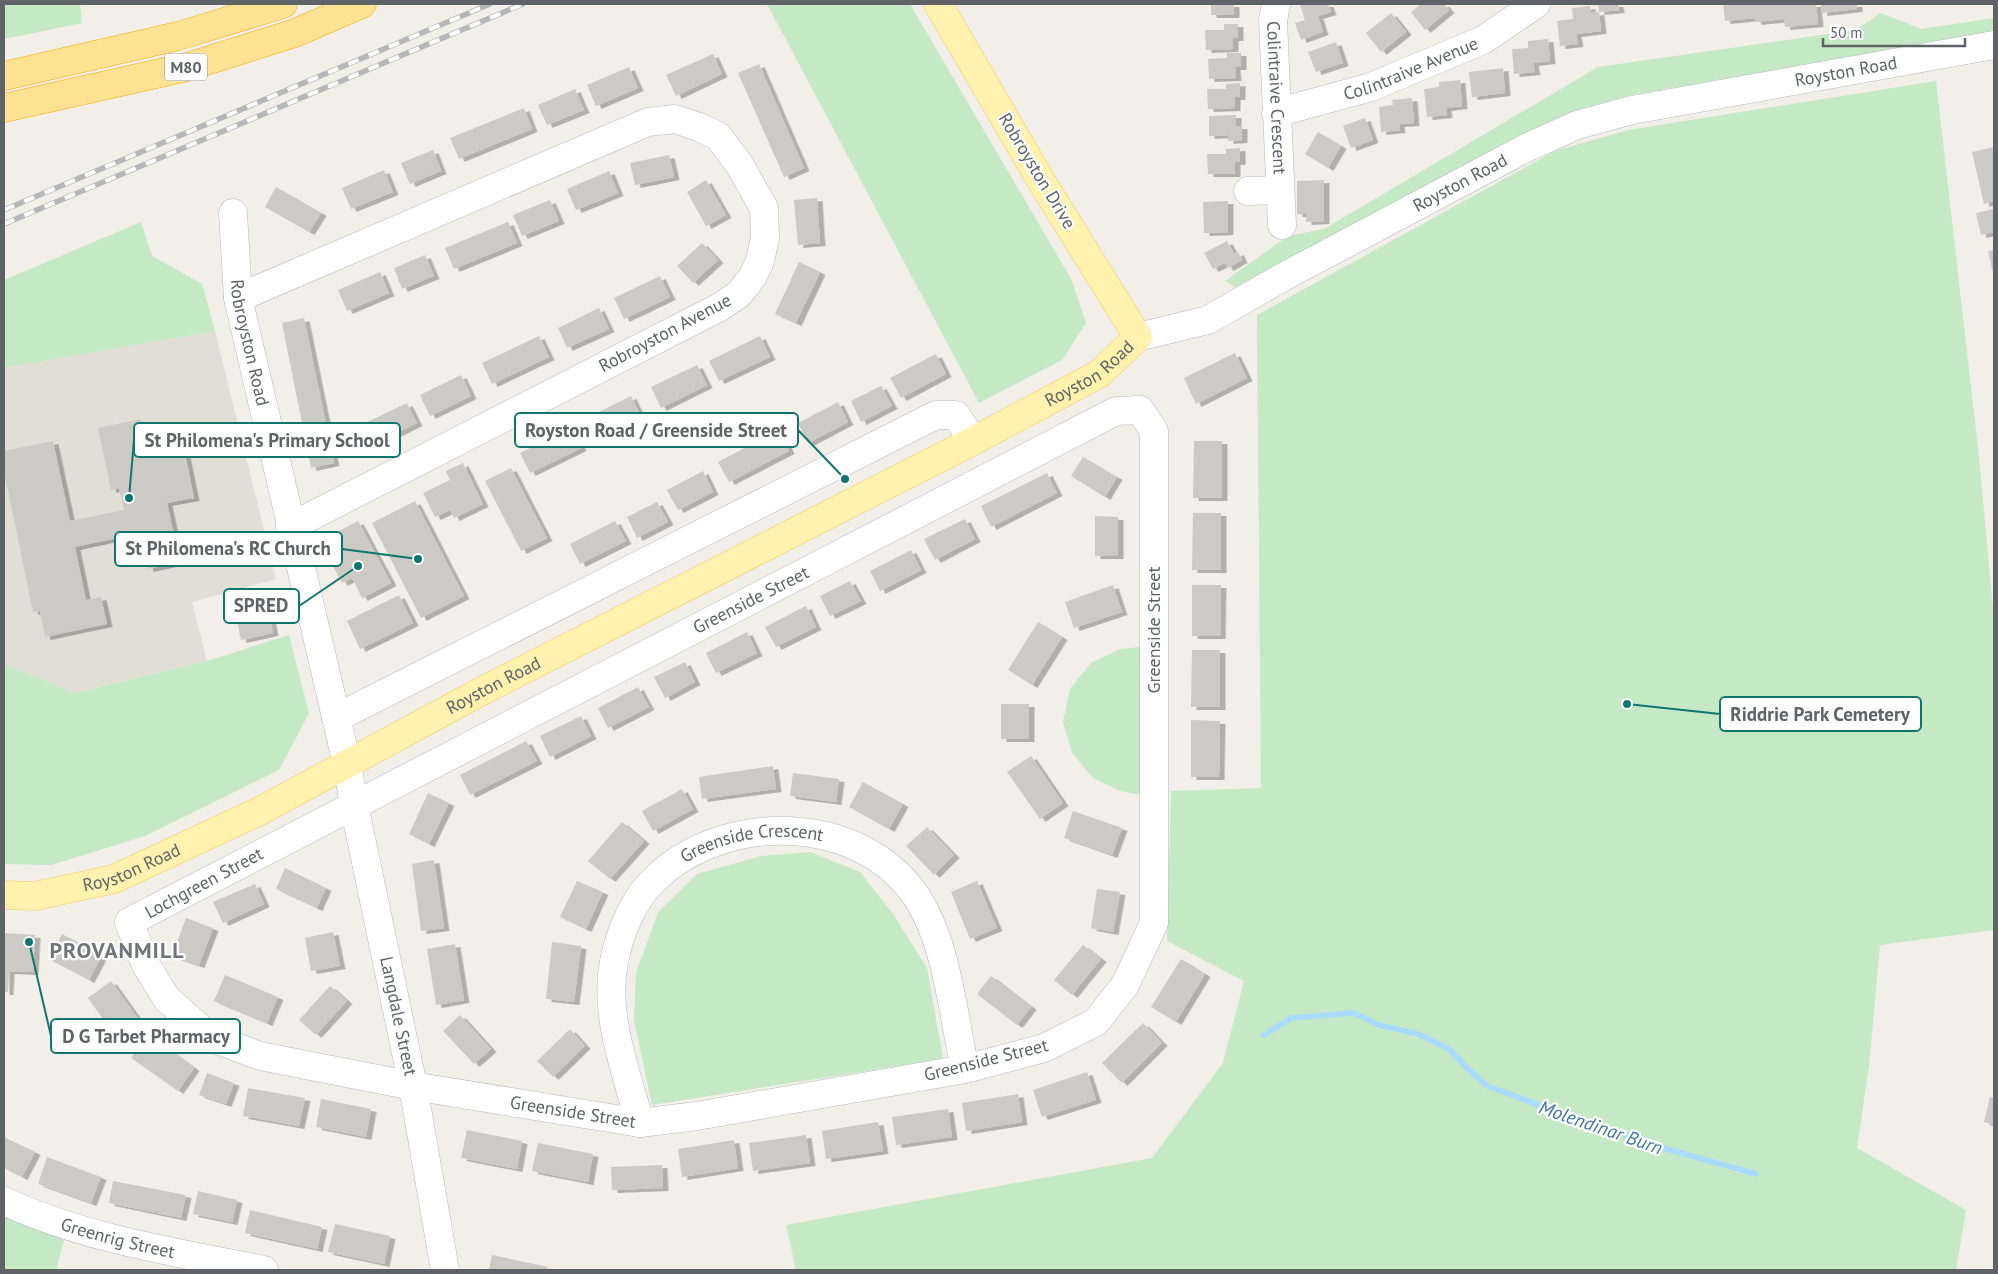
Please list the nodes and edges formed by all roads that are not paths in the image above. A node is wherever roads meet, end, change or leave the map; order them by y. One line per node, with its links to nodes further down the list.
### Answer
1 (283, 4): 7 (highway, M80)
2 (362, 4): 8 (highway, M80)
3 (938, 4): 15 (main road, Robroyston Drive)
4 (1276, 4): 9 (street, Colintraive Crescent)
5 (1536, 4): 9 (street, Colintraive Avenue)
6 (1994, 45): 15 (street, Royston Road)
7 (4, 76)
8 (4, 108)
9 (1276, 113): 10 (street, Colintraive Crescent)
10 (1280, 190): 11 (street, Colintraive Crescent); 13 (street, Colintraive Crescent)
11 (1248, 191)
12 (233, 212): 14 (street, Robroyston Road)
13 (1282, 225)
14 (238, 298): 17 (street, Robroyston Road); 17 (street, Robroyston Avenue)
15 (1138, 337): 16 (main road, Royston Road)
16 (973, 442): 18 (street); 19 (main road, Royston Road)
17 (290, 527): 18 (street, Robroyston Road)
18 (336, 718): 19 (street, Robroyston Road)
19 (347, 764): 20 (street, Langdale Street); 21 (main road, Royston Road)
20 (354, 805): 22 (street, Greenside Street); 23 (street, Langdale Street); 23 (street, Lochgreen Street)
21 (4, 895)
22 (965, 1069): 24 (street, Greenside Street); 24 (street, Greenside Crescent)
23 (413, 1086): 24 (street, Greenside Street); 27 (street, Langdale Street)
24 (640, 1123)
25 (4, 1201): 26 (street, Greenrig Street)
26 (264, 1270)
27 (445, 1270)

